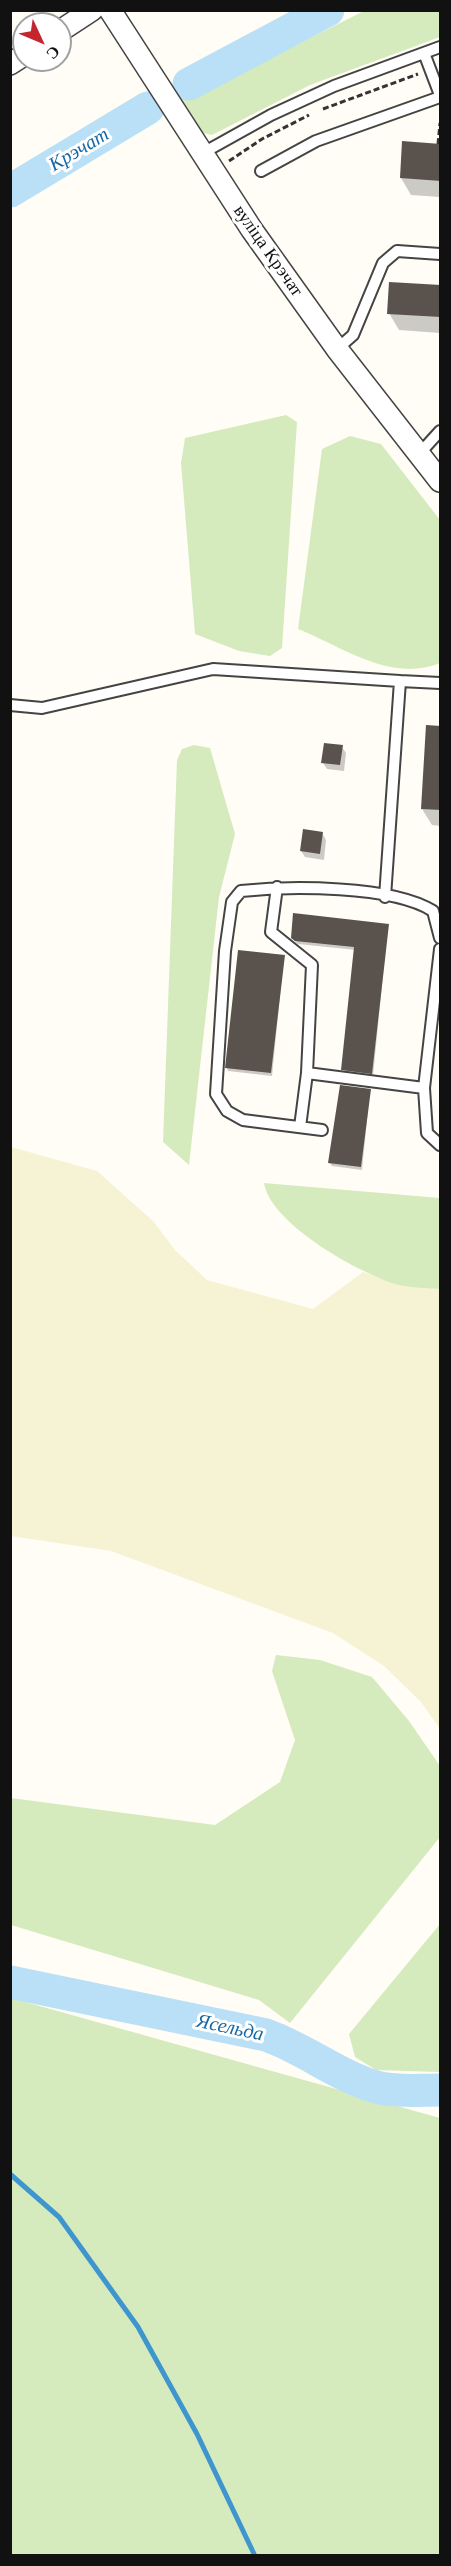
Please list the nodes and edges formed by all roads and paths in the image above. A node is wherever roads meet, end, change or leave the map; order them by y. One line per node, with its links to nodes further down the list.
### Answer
1 (92, 10): 3 (street)
2 (110, 10): 11 (street, вуліца Крэчат)
3 (72, 23)
4 (441, 46): 5 (lane)
5 (424, 53): 6 (lane); 11 (lane)
6 (429, 71): 7 (lane); 11 (path)
7 (441, 96): 12 (lane)
8 (441, 123): 9 (path)
9 (440, 134): 10 (path)
10 (438, 144)
11 (207, 163): 14 (street, вуліца Крэчат)
12 (261, 171)
13 (441, 254): 14 (lane)
14 (337, 349): 16 (street, вуліца Крэчат)
15 (441, 431): 16 (lane)
16 (420, 453): 17 (street, вуліца Крэчат)
17 (441, 481)
18 (400, 681): 19 (lane); 20 (lane); 22 (lane)
19 (441, 683)
20 (10, 705)
21 (277, 887): 22 (lane); 27 (lane); 29 (lane)
22 (385, 897): 23 (lane)
23 (437, 912): 24 (lane)
24 (441, 938)
25 (441, 949): 26 (lane)
26 (439, 977): 28 (lane)
27 (307, 1073): 28 (lane); 29 (lane)
28 (424, 1088): 31 (lane)
29 (300, 1127): 30 (lane)
30 (322, 1130)
31 (441, 1145)

